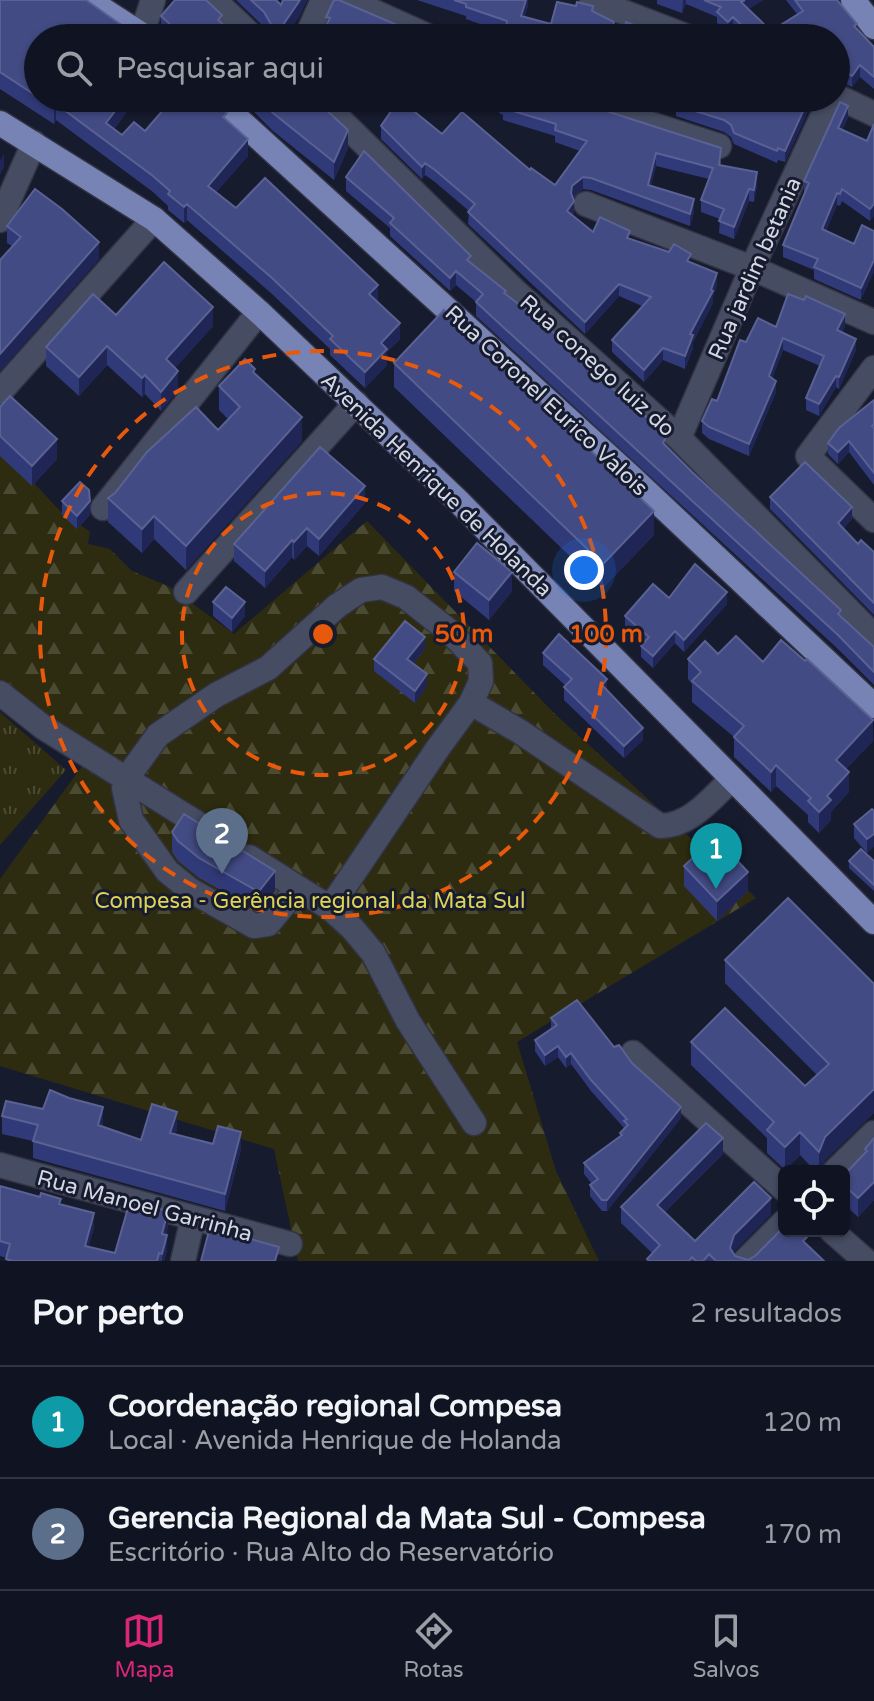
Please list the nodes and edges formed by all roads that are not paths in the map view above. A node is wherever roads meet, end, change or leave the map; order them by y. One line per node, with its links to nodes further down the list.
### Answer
1 (88, 0): 8 (main road)
2 (153, 0): 9 (street)
3 (214, 0): 10 (street)
4 (323, 0): 11 (street)
5 (348, 0): 12 (street)
6 (592, 0): 13 (street)
7 (853, 0): 14 (main road)
8 (125, 24)
9 (147, 24)
10 (239, 24)
11 (312, 24)
12 (401, 24)
13 (655, 24)
14 (874, 27)
15 (850, 104): 20 (street)
16 (230, 112): 40 (main road, Rua Coronel Eurico Valois)
17 (332, 112): 33 (street, Rua conego luiz do)
18 (613, 112): 23 (street)
19 (827, 112): 27 (street, Rua jardim betania)
20 (874, 114)
21 (0, 123): 22 (main road, Avenida Henrique de Holanda)
22 (34, 143): 25 (main road, Avenida Henrique de Holanda); 26 (street)
23 (719, 146)
24 (586, 204): 27 (street)
25 (154, 219): 28 (main road, Avenida Henrique de Holanda); 31 (street)
26 (0, 220)
27 (752, 268): 29 (street); 33 (street, Rua jardim betania)
28 (259, 312): 32 (main road, Avenida Henrique de Holanda); 34 (street)
29 (874, 322)
30 (874, 368): 35 (street)
31 (0, 392)
32 (356, 403): 36 (street); 42 (main road, Avenida Henrique de Holanda)
33 (679, 438): 37 (street, Rua conego luiz do)
34 (103, 508)
35 (874, 520)
36 (186, 592)
37 (874, 636)
38 (0, 693): 41 (street)
39 (471, 703): 41 (street); 42 (street); 44 (street)
40 (874, 706)
41 (127, 778): 43 (street); 43 (street)
42 (731, 780): 45 (main road, Avenida Henrique de Holanda)
43 (297, 889): 44 (street)
44 (330, 908): 47 (street)
45 (874, 922)
46 (633, 1053): 51 (street)
47 (474, 1123)
48 (874, 1133): 50 (street)
49 (0, 1165): 52 (street, Rua Manoel Garrinha)
50 (841, 1165)
51 (778, 1184)
52 (193, 1218): 55 (street, Rua Manoel Garrinha); 56 (street)
53 (778, 1228): 57 (street)
54 (839, 1237): 58 (street)
55 (290, 1244)
56 (183, 1261)
57 (745, 1261)
58 (866, 1261)

